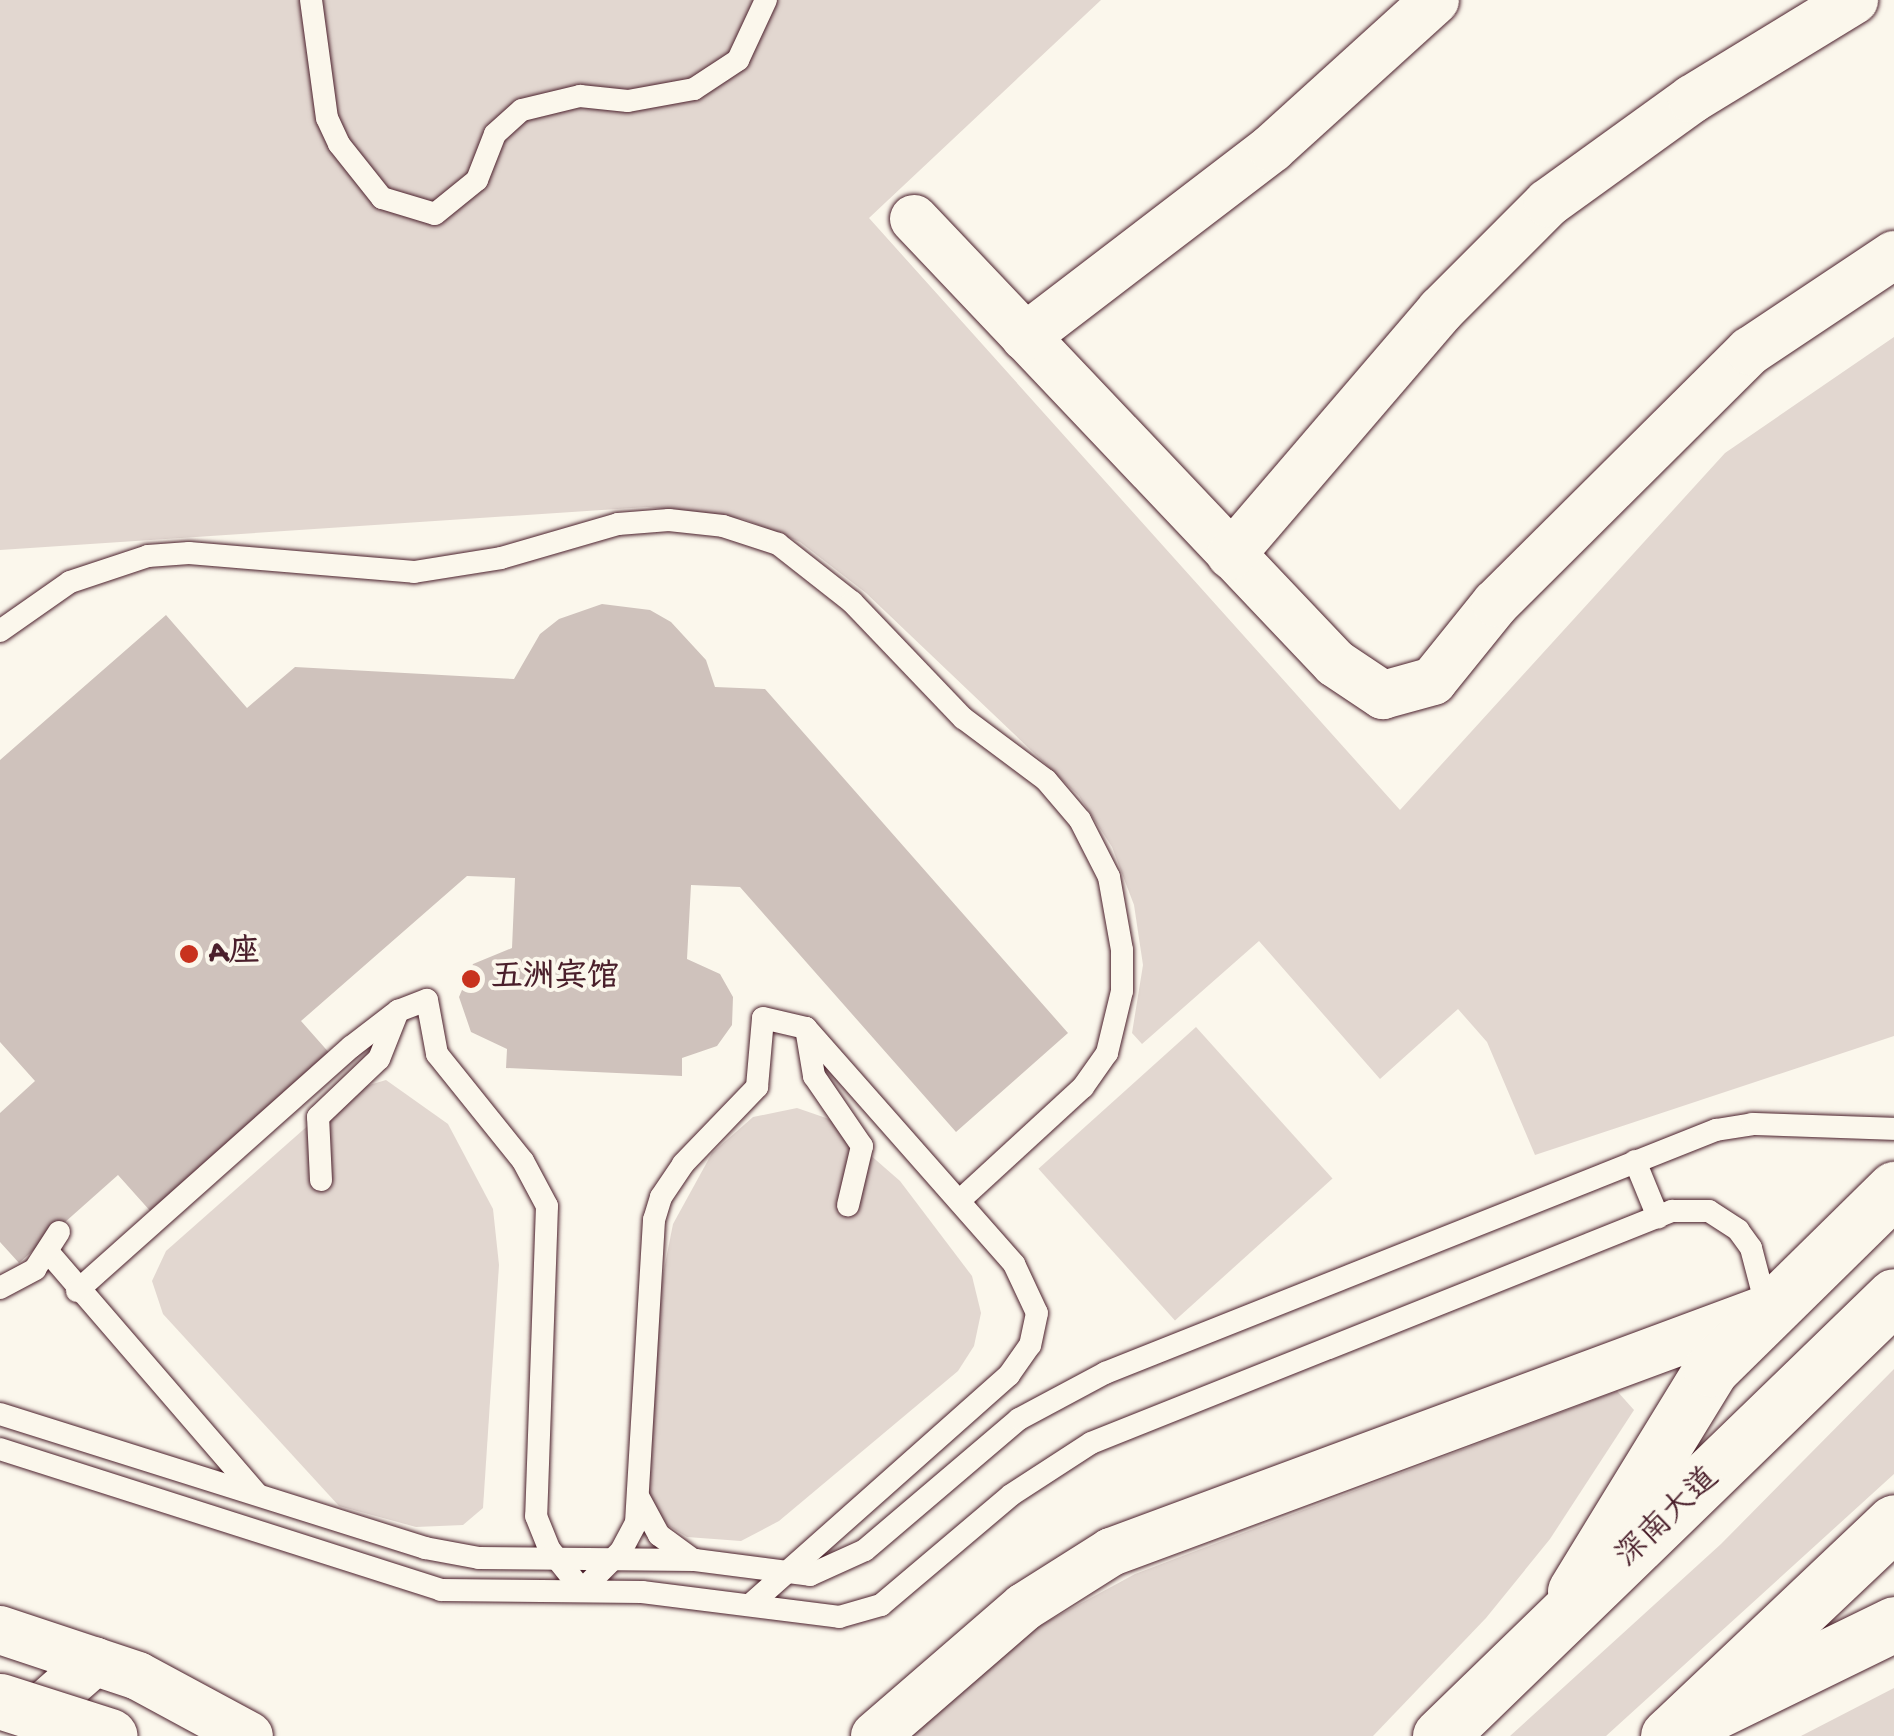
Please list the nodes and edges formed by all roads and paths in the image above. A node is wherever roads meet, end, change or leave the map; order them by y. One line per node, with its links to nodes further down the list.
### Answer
1 (311, 0): 2 (lane)
2 (766, 0)
3 (1435, 0): 7 (street)
4 (1854, 0): 8 (street)
5 (914, 220): 7 (street)
6 (1894, 255): 8 (street)
7 (1025, 337): 8 (street)
8 (1232, 555)
9 (0, 631): 16 (lane)
10 (398, 1012): 14 (lane); 20 (lane); 27 (lane)
11 (806, 1028): 16 (lane); 17 (lane); 26 (lane)
12 (1894, 1129): 13 (lane)
13 (1635, 1161): 18 (lane); 33 (lane)
14 (321, 1180)
15 (1894, 1189): 22 (main road)
16 (960, 1200): 33 (lane)
17 (848, 1205)
18 (1658, 1217): 22 (lane); 35 (lane)
19 (0, 1288): 20 (lane)
20 (78, 1290): 25 (lane)
21 (1894, 1296): 38 (main road, 深南大道)
22 (1766, 1309): 38 (main road); 45 (street)
23 (0, 1414): 25 (lane)
24 (0, 1449): 34 (lane)
25 (257, 1494): 29 (lane)
26 (638, 1494): 31 (lane); 32 (lane)
27 (536, 1516): 29 (lane); 30 (lane)
28 (1894, 1522): 41 (main road)
29 (479, 1558): 30 (lane)
30 (557, 1558): 31 (lane); 34 (lane)
31 (613, 1559): 32 (lane); 34 (lane)
32 (695, 1560): 33 (lane)
33 (786, 1572): 35 (lane)
34 (582, 1590): 35 (lane)
35 (750, 1605)
36 (1894, 1624): 41 (main road)
37 (0, 1630): 39 (street)
38 (1537, 1648): 46 (main road, 深南大道)
39 (95, 1661): 42 (street); 44 (street)
40 (0, 1701): 43 (main road, bridge)
41 (1671, 1734)
42 (10, 1736)
43 (110, 1736)
44 (249, 1736)
45 (875, 1736)
46 (1440, 1736)

